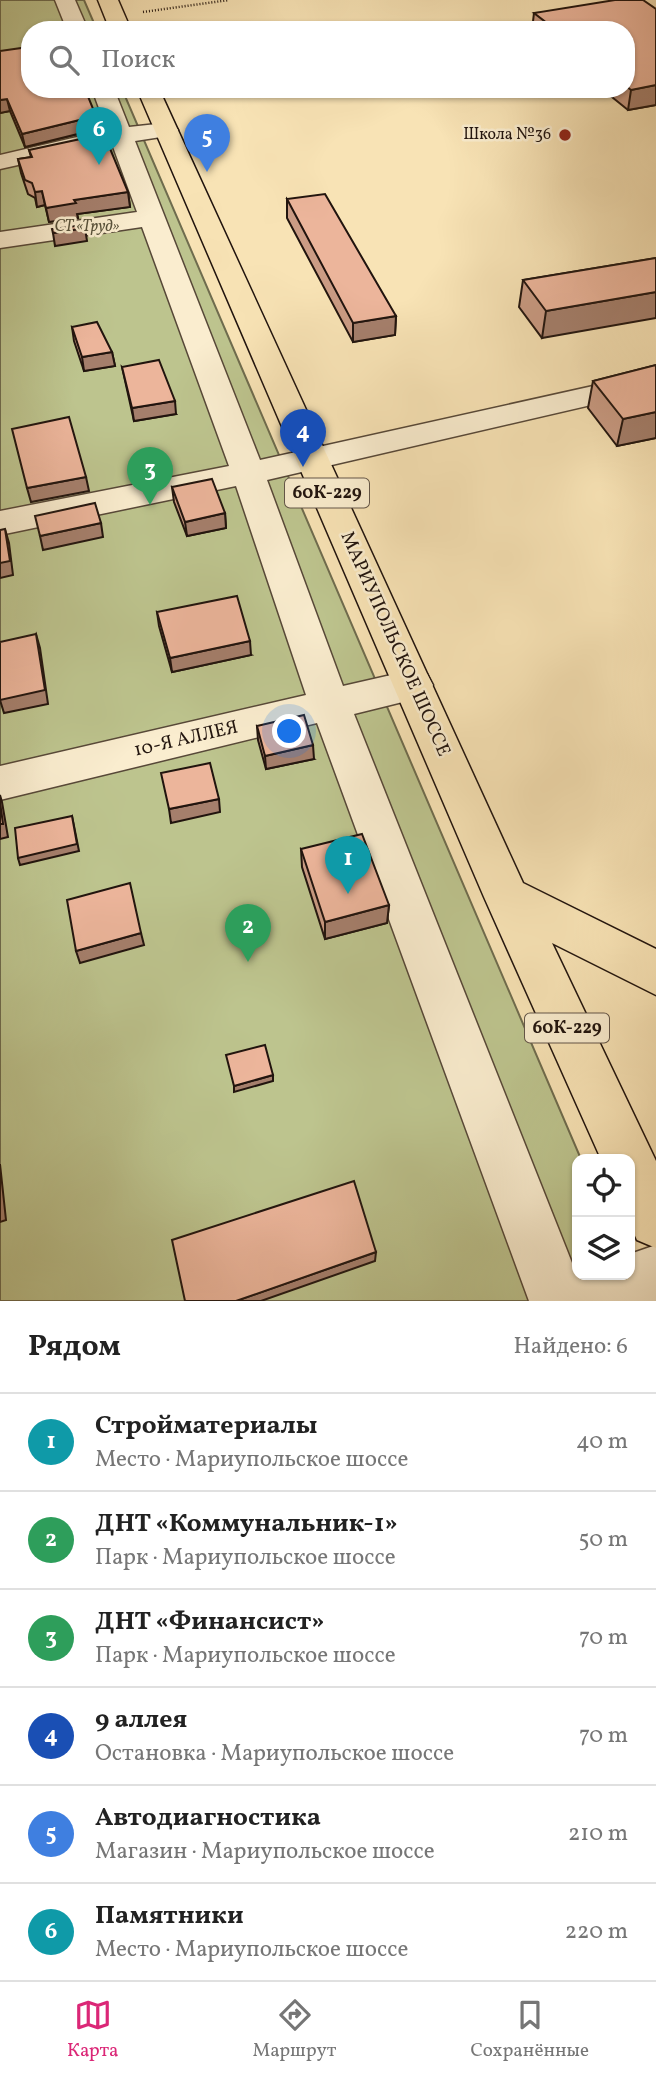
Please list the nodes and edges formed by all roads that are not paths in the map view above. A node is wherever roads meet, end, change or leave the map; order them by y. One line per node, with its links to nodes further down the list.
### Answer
1 (65, 0): 3 (lane)
2 (108, 0): 4 (main road)
3 (74, 21)
4 (117, 21)
5 (107, 98): 8 (lane)
6 (152, 98): 7 (main road, МАРИУПОЛЬСКОЕ ШОССЕ / 60К-229)
7 (166, 130): 8 (lane); 13 (main road, МАРИУПОЛЬСКОЕ ШОССЕ / 60К-229)
8 (123, 135): 9 (lane); 10 (lane)
9 (0, 162)
10 (153, 218): 11 (lane); 14 (lane)
11 (0, 240)
12 (656, 380): 13 (lane)
13 (313, 460): 14 (lane); 16 (main road, МАРИУПОЛЬСКОЕ ШОССЕ / 60К-229)
14 (248, 473): 15 (lane); 17 (lane)
15 (0, 523)
16 (413, 685): 17 (lane, 10-Я АЛЛЕЯ); 19 (main road, МАРИУПОЛЬСКОЕ ШОССЕ / 60К-229)
17 (330, 705): 18 (lane, 10-Я АЛЛЕЯ); 25 (lane)
18 (0, 783)
19 (507, 897): 20 (main road); 21 (main road, МАРИУПОЛЬСКОЕ ШОССЕ / 60К-229)
20 (656, 973)
21 (625, 1154)
22 (635, 1175): 23 (main road, МАРИУПОЛЬСКОЕ ШОССЕ / 60К-229)
23 (656, 1221)
24 (656, 1272): 26 (lane)
25 (558, 1301)
26 (578, 1301)

